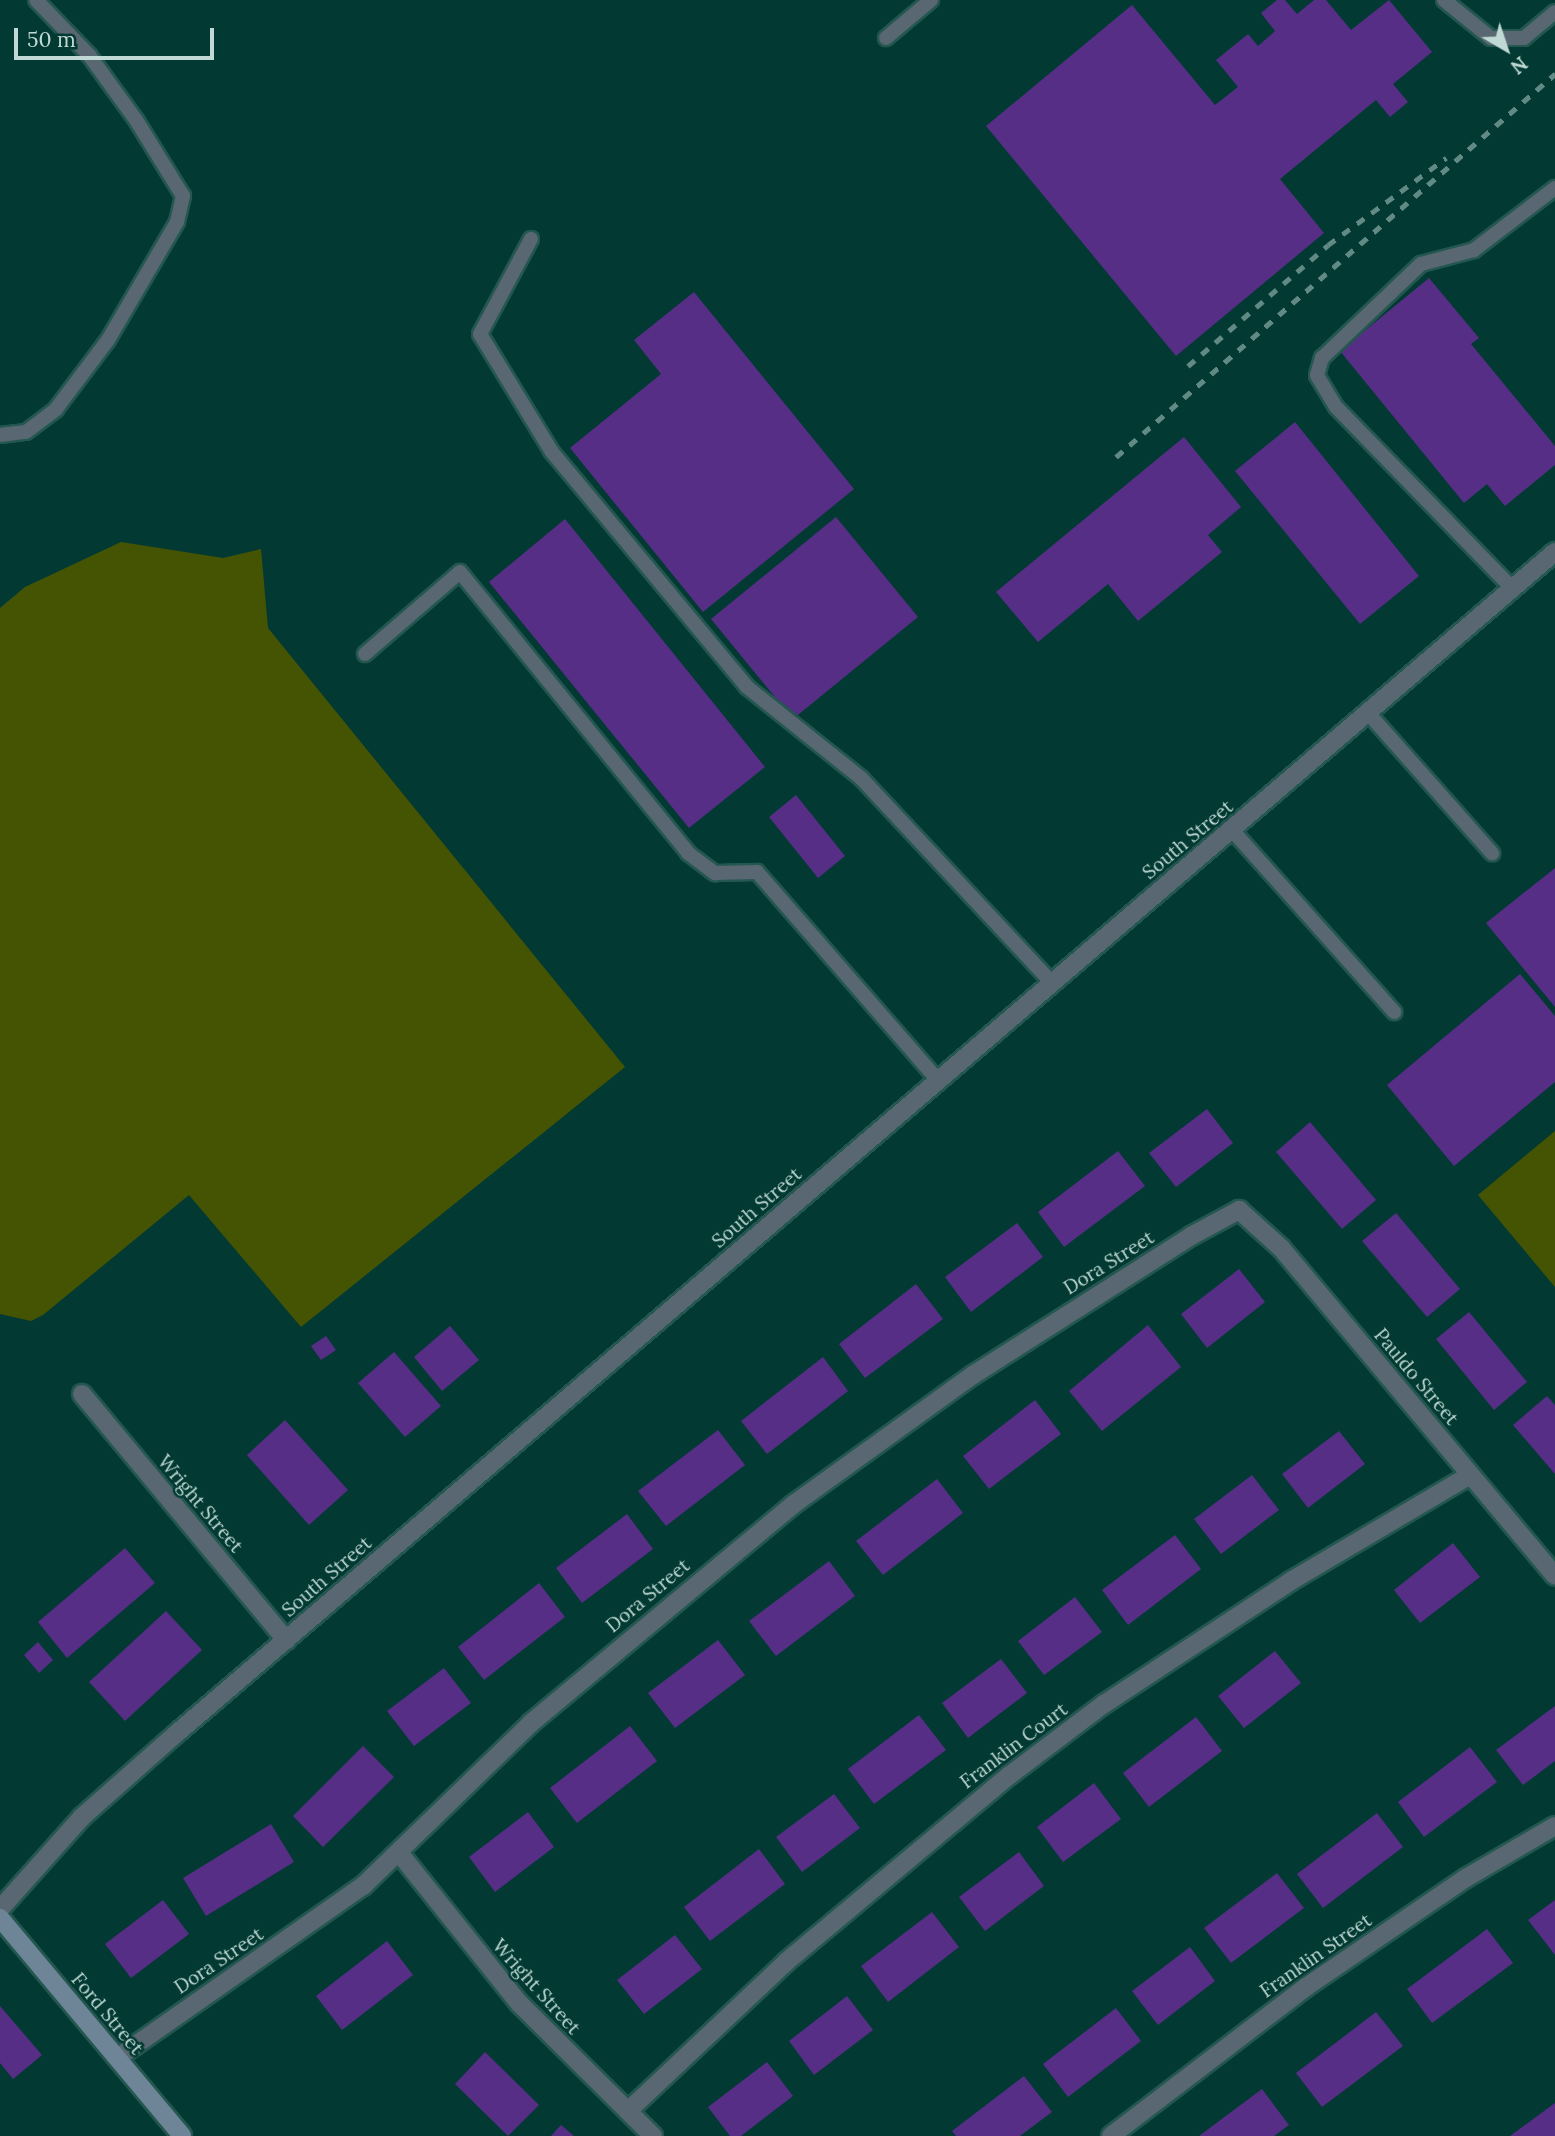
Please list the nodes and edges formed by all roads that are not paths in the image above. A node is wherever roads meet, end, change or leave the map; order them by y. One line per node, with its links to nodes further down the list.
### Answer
1 (36, 0): 8 (lane)
2 (931, 0): 5 (lane)
3 (1444, 0): 4 (lane)
4 (1555, 12)
5 (886, 38)
6 (1555, 188): 10 (lane)
7 (531, 239): 15 (lane)
8 (0, 435)
9 (1555, 552): 10 (street, South Street)
10 (1513, 589): 12 (street, South Street)
11 (365, 654): 17 (lane)
12 (1369, 714): 13 (street, South Street); 14 (lane)
13 (1232, 830): 15 (street, South Street); 16 (lane)
14 (1492, 853)
15 (1052, 983): 17 (street, South Street)
16 (1394, 1012)
17 (938, 1080): 22 (street, South Street)
18 (1239, 1210): 20 (street, Pauldo Street); 24 (street, Dora Street)
19 (82, 1394): 22 (street, Wright Street)
20 (1471, 1475): 21 (street, Pauldo Street); 28 (street, Franklin Court)
21 (1555, 1576)
22 (285, 1640): 25 (street, South Street)
23 (1555, 1826): 31 (street, Franklin Street)
24 (400, 1854): 27 (street, Dora Street); 28 (street, Wright Street)
25 (0, 1909)
26 (0, 1918): 27 (street, Ford Street)
27 (117, 2058): 29 (street, Ford Street)
28 (628, 2111): 30 (street, Wright Street)
29 (182, 2136)
30 (653, 2136)
31 (1111, 2136)

